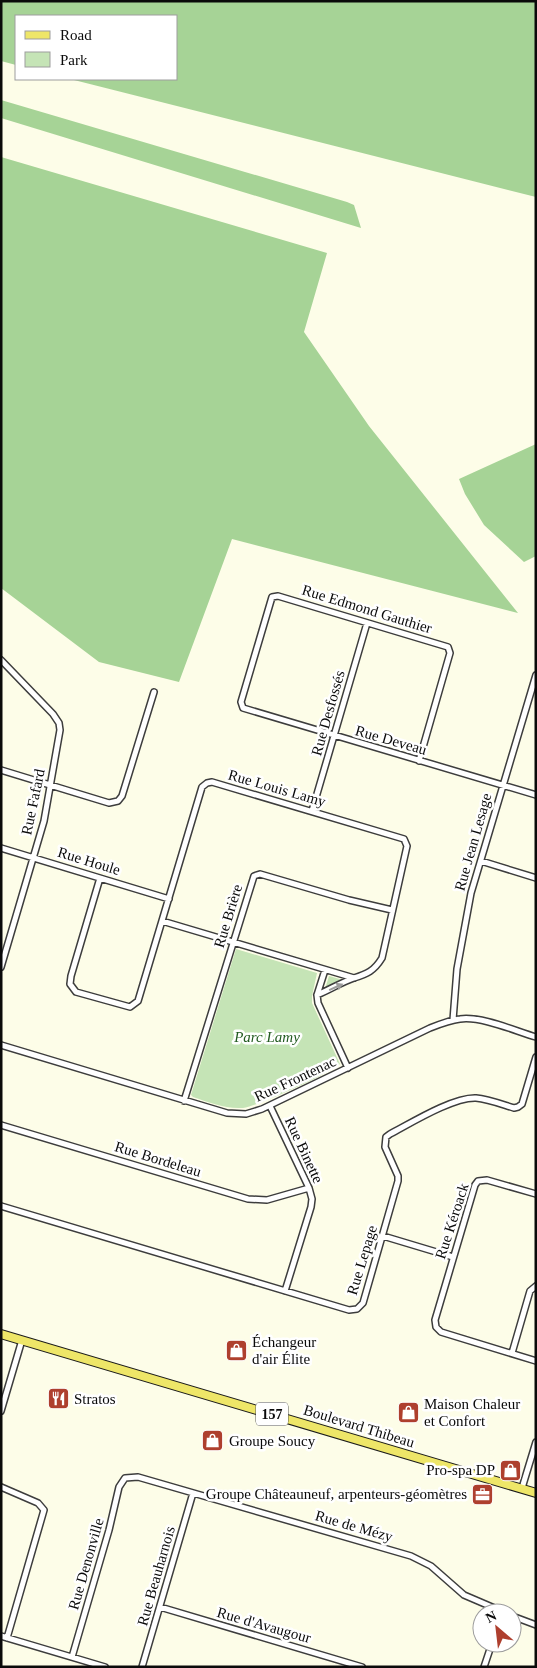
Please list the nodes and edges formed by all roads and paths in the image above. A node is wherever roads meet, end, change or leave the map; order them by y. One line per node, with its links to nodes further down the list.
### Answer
1 (367, 623): 5 (street, Rue Edmond Gauthier); 6 (street, Rue Desfossés); 7 (street, Rue Edmond Gauthier)
2 (1, 660): 9 (street, Rue Fafard)
3 (536, 675): 10 (street, Rue Jean Lesage)
4 (154, 692): 9 (street)
5 (241, 706): 6 (street, Rue Deveau)
6 (334, 736): 7 (street, Rue Deveau); 12 (street, Rue Desfossés)
7 (419, 761): 10 (street, Rue Deveau)
8 (1, 770): 9 (street)
9 (50, 786): 14 (street, Rue Fafard)
10 (502, 786): 11 (street, Rue Deveau); 15 (street, Rue Jean Lesage)
11 (536, 795)
12 (312, 811): 18 (street, Rue Louis Lamy); 19 (street, Rue Louis Lamy)
13 (1, 848): 14 (street, Rue Houle)
14 (33, 857): 16 (street, Rue Houle); 22 (street, Rue Fafard)
15 (481, 862): 17 (street); 26 (street, Rue Jean Lesage)
16 (100, 878): 18 (street, Rue Houle); 20 (street, Rue Louis Lamy)
17 (536, 878)
18 (169, 898): 20 (street, Rue Louis Lamy)
19 (392, 910): 21 (street, Rue Brière); 24 (street, Rue Louis Lamy)
20 (162, 921): 21 (street)
21 (233, 942): 23 (street); 31 (street, Rue Brière)
22 (1, 967)
23 (325, 970): 24 (street); 25 (street)
24 (354, 978): 25 (street, Rue Louis Lamy, one-way to 24)
25 (318, 995): 30 (street)
26 (453, 1020): 27 (street, Rue Frontenac); 30 (street, Rue Frontenac)
27 (536, 1037)
28 (1, 1045): 31 (street, Rue Frontenac)
29 (536, 1057): 37 (street, Rue Lepage)
30 (348, 1068): 32 (street, Rue Frontenac)
31 (184, 1101): 32 (street, Rue Frontenac)
32 (270, 1106): 34 (street, Rue Binette)
33 (1, 1125): 34 (street, Rue Bordeleau)
34 (309, 1188): 40 (street, Rue Binette)
35 (536, 1194): 38 (street, Rue Kéroack)
36 (1, 1206): 40 (street, Rue Lepage)
37 (383, 1236): 38 (street); 40 (street, Rue Lepage)
38 (452, 1257): 43 (street, Rue Kéroack)
39 (536, 1286): 43 (street)
40 (285, 1291)
41 (1, 1334): 42 (main road, Boulevard Thibeau / 157)
42 (22, 1340): 45 (street); 49 (main road, Boulevard Thibeau / 157)
43 (512, 1353): 44 (street)
44 (536, 1360)
45 (1, 1411)
46 (536, 1442): 49 (street)
47 (125, 1478): 50 (street, Rue de Mézy); 58 (street, Rue Denonville)
48 (1, 1487): 56 (street)
49 (522, 1488): 51 (main road, Boulevard Thibeau / 157)
50 (193, 1493): 52 (street, Rue de Mézy); 53 (street, Rue Beauharnois)
51 (536, 1493)
52 (482, 1603)
53 (160, 1607): 60 (street, Rue Beauharnois); 61 (street, Rue d'Avaugour)
54 (522, 1620): 55 (street)
55 (536, 1625)
56 (4, 1637): 58 (street)
57 (489, 1653): 62 (street)
58 (72, 1657): 59 (street)
59 (105, 1667)
60 (142, 1667)
61 (362, 1667)
62 (484, 1667)

